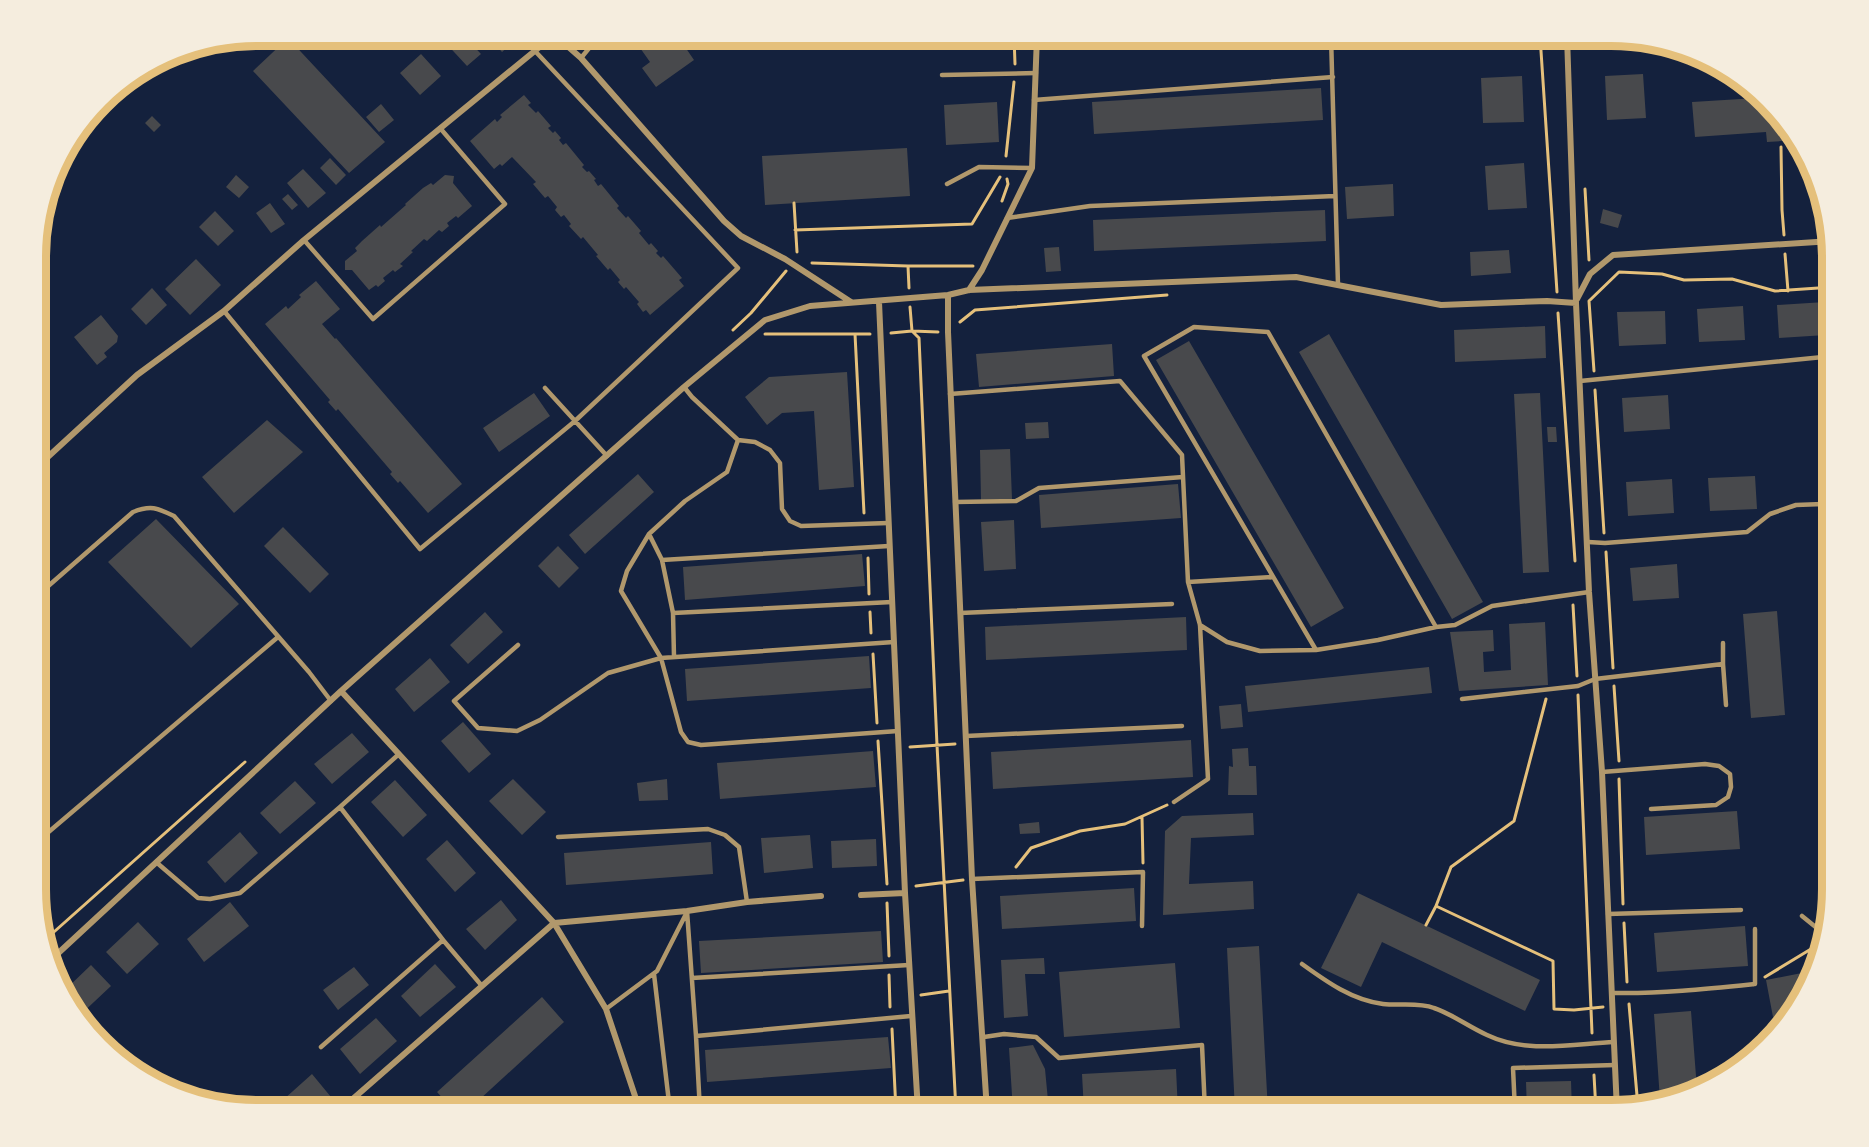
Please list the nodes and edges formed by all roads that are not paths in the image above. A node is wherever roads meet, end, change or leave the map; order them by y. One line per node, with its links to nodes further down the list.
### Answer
1 (1037, 46): 9 (street)
2 (1331, 46): 11 (lane)
3 (1567, 46): 25 (street)
4 (541, 47): 7 (street)
5 (568, 47): 8 (street)
6 (590, 47): 8 (lane)
7 (535, 51): 13 (street); 32 (lane)
8 (581, 58): 23 (street)
9 (1036, 73): 10 (lane); 12 (street)
10 (942, 75)
11 (1333, 77): 12 (lane); 16 (lane)
12 (1034, 100): 14 (street)
13 (440, 128): 18 (street); 18 (lane)
14 (1032, 168): 15 (lane); 17 (street)
15 (947, 184)
16 (1335, 196): 17 (lane); 20 (lane)
17 (1007, 218): 21 (street)
18 (304, 240): 26 (street)
19 (1822, 242): 25 (street)
20 (1338, 285): 21 (street); 25 (street)
21 (969, 290): 22 (street)
22 (948, 295): 24 (street); 31 (street)
23 (851, 302): 24 (street); 29 (street)
24 (879, 302): 39 (street)
25 (1576, 303): 28 (street)
26 (224, 311): 32 (lane); 35 (street)
27 (1822, 357): 28 (lane)
28 (1580, 381): 41 (street)
29 (684, 387): 33 (lane); 34 (street)
30 (545, 388): 32 (lane)
31 (951, 394): 36 (lane); 37 (street)
32 (575, 421): 34 (lane)
33 (738, 440): 39 (lane); 40 (lane)
34 (607, 456): 63 (street)
35 (46, 459)
36 (1183, 477): 37 (lane); 45 (lane)
37 (955, 502): 51 (street)
38 (1822, 504): 41 (lane)
39 (888, 523): 42 (street)
40 (649, 534): 43 (lane); 60 (lane)
41 (1588, 542): 47 (street)
42 (889, 546): 43 (lane); 48 (street)
43 (662, 560): 50 (lane)
44 (1273, 577): 45 (lane); 53 (lane); 58 (lane)
45 (1188, 582): 52 (lane)
46 (46, 589): 54 (lane)
47 (1589, 592): 53 (lane); 62 (street)
48 (892, 602): 50 (lane); 55 (street)
49 (1172, 604): 51 (lane)
50 (673, 613): 59 (lane)
51 (960, 613): 69 (street)
52 (1200, 625): 58 (lane); 72 (lane)
53 (1436, 627): 58 (lane)
54 (278, 637): 65 (lane); 75 (lane)
55 (894, 642): 59 (lane); 68 (street)
56 (1723, 643): 61 (lane)
57 (518, 645): 60 (lane)
58 (1316, 650)
59 (674, 657): 60 (lane)
60 (661, 658): 68 (lane)
61 (1723, 664): 62 (lane); 66 (lane)
62 (1595, 679): 64 (lane); 71 (street)
63 (341, 692): 65 (street); 70 (street)
64 (1462, 699)
65 (332, 701): 77 (street)
66 (1726, 705)
67 (1182, 726): 69 (lane)
68 (898, 731): 79 (street)
69 (966, 736): 78 (street)
70 (399, 753): 73 (lane); 87 (street)
71 (1602, 772): 74 (lane); 85 (street)
72 (1174, 802)
73 (339, 807): 77 (lane); 91 (lane)
74 (1652, 809)
75 (46, 834)
76 (558, 837): 82 (lane)
77 (156, 862): 92 (street)
78 (972, 879): 88 (lane); 102 (street)
79 (905, 890): 80 (street); 94 (street)
80 (861, 895)
81 (821, 896): 82 (street)
82 (747, 902): 84 (street)
83 (1741, 910): 85 (lane)
84 (687, 911): 87 (street); 95 (lane); 96 (lane)
85 (1608, 914): 98 (street)
86 (1802, 916): 89 (lane)
87 (554, 923): 97 (street); 99 (street)
88 (1143, 926)
89 (1819, 928)
90 (1755, 929): 98 (lane)
91 (443, 940): 97 (lane); 104 (lane)
92 (57, 954)
93 (1302, 964): 103 (lane)
94 (909, 965): 96 (lane); 100 (street)
95 (654, 974): 99 (lane); 108 (lane)
96 (692, 978): 101 (lane)
97 (482, 986): 106 (street)
98 (1612, 993): 103 (street)
99 (606, 1009): 107 (street)
100 (911, 1016): 101 (lane); 110 (street)
101 (696, 1036): 109 (lane)
102 (984, 1037): 111 (street); 112 (lane)
103 (1614, 1042): 105 (street)
104 (321, 1047)
105 (1615, 1065): 113 (lane); 114 (street)
106 (352, 1100)
107 (636, 1100)
108 (669, 1100)
109 (699, 1100)
110 (917, 1100)
111 (987, 1100)
112 (1204, 1100)
113 (1515, 1100)
114 (1617, 1100)

